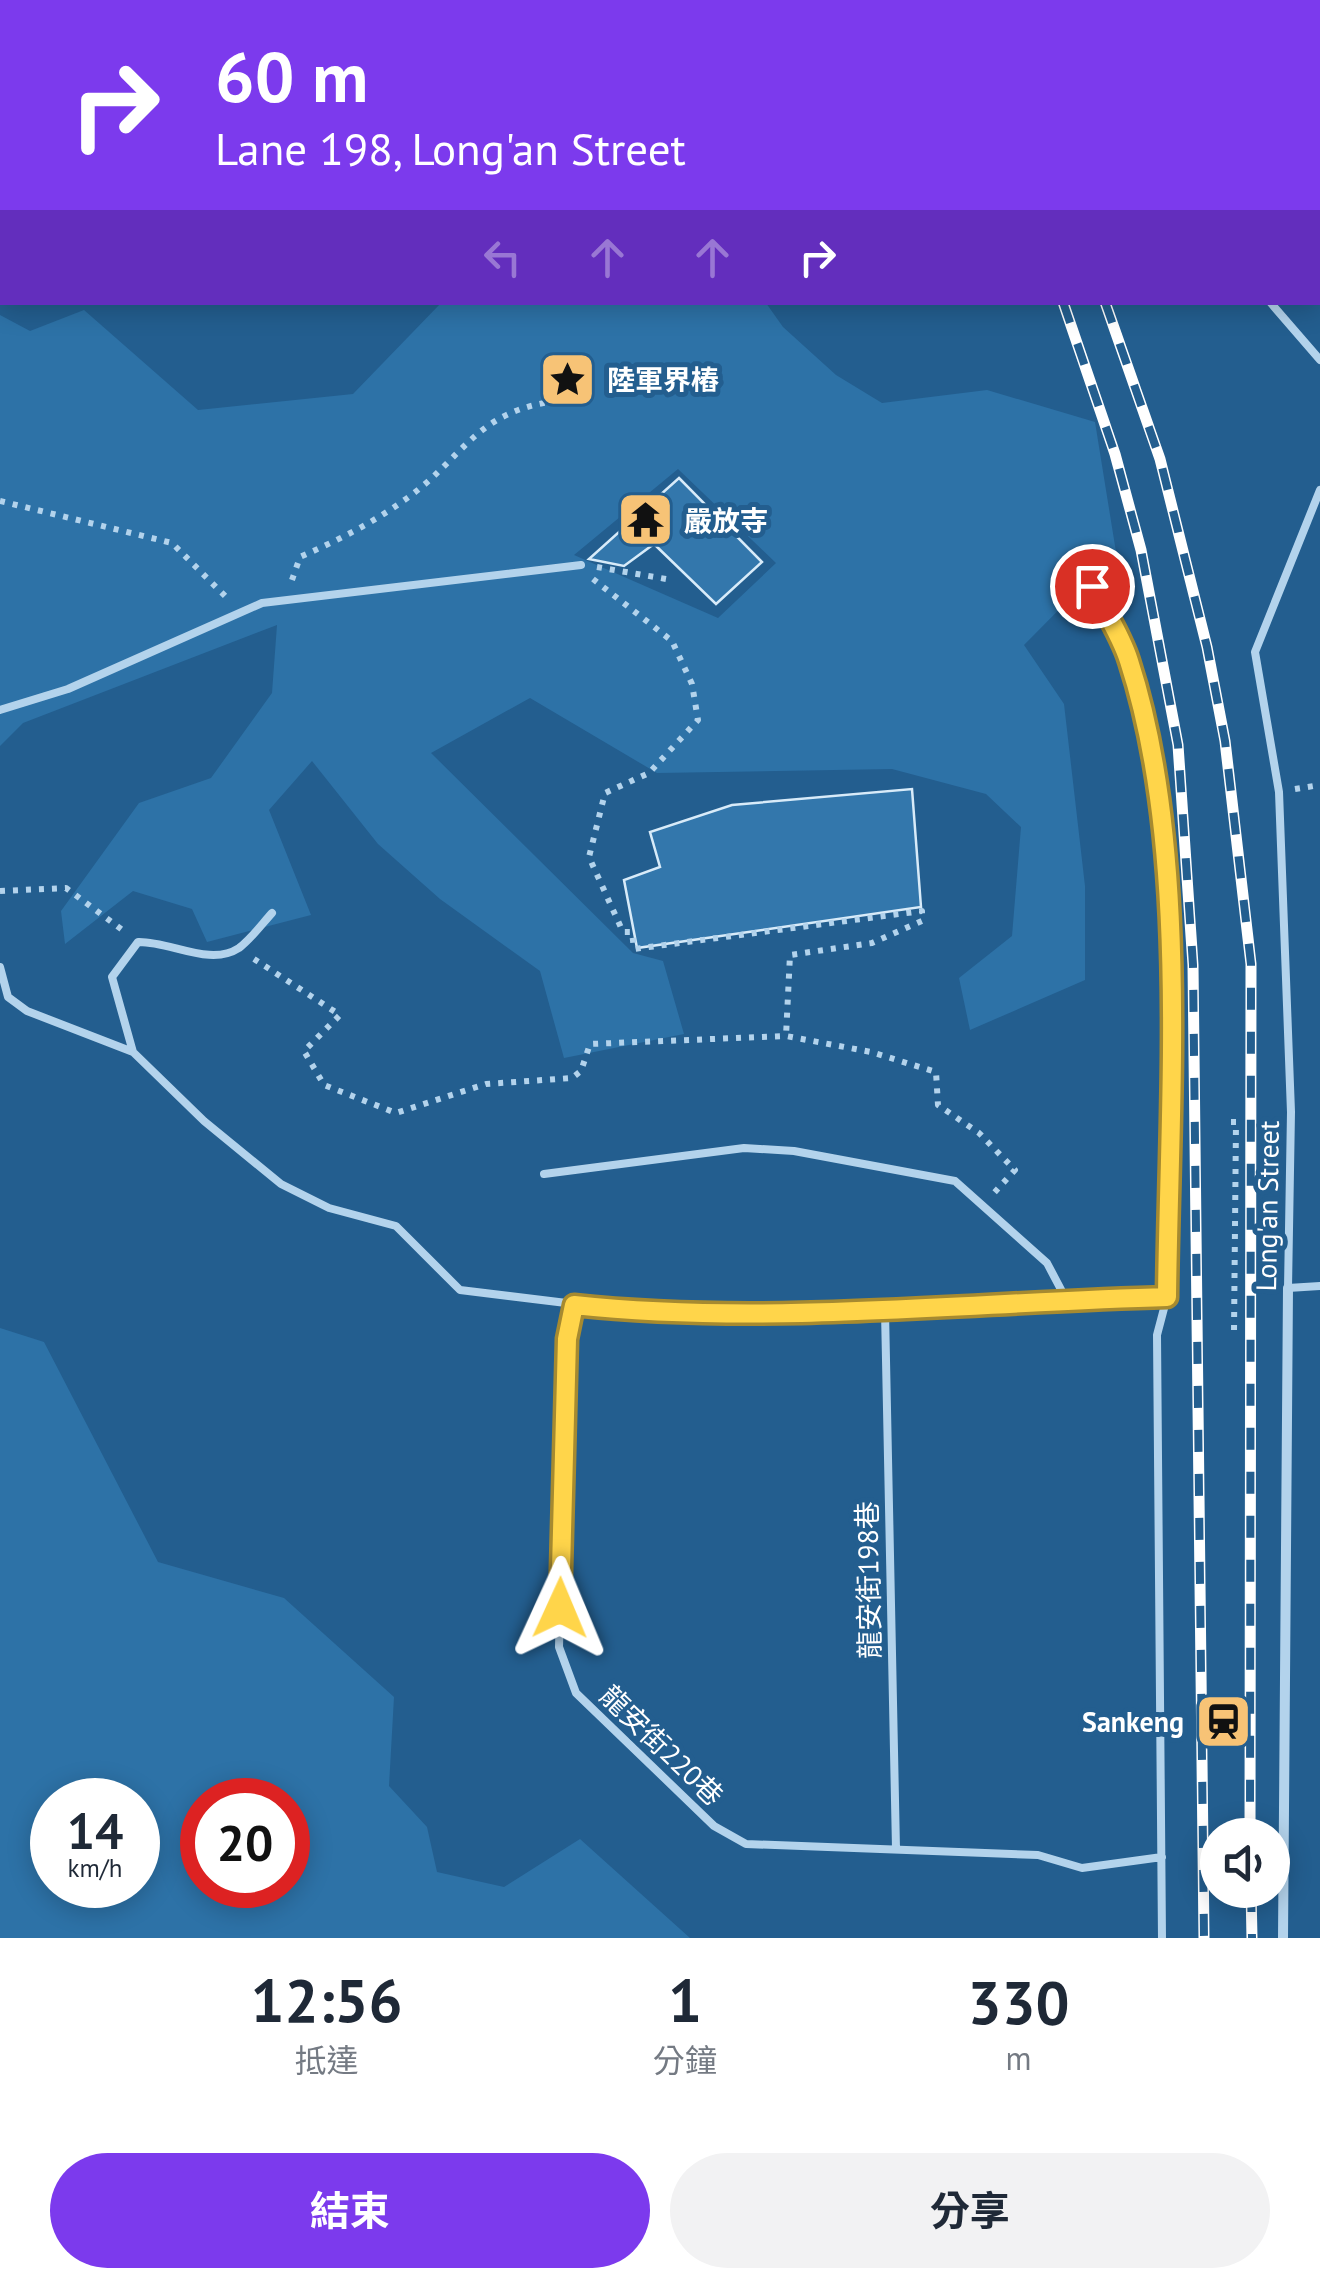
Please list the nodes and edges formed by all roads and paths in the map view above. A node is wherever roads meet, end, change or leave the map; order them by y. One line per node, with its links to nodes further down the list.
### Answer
1 (1273, 305): 2 (lane)
2 (1320, 360)
3 (557, 401): 9 (path)
4 (1320, 490): 23 (lane, Long'an Street)
5 (0, 501): 10 (path)
6 (582, 564): 7 (path); 9 (lane); 17 (path)
7 (666, 579)
8 (1092, 586): 24 (lane)
9 (285, 600): 10 (lane)
10 (239, 610): 11 (lane)
11 (0, 710)
12 (0, 891): 14 (path)
13 (272, 913): 15 (lane)
14 (138, 942): 15 (lane); 18 (lane)
15 (238, 949): 17 (path)
16 (0, 968): 18 (lane)
17 (786, 1036): 21 (path)
18 (133, 1052): 26 (lane)
19 (1231, 1122): 28 (path)
20 (544, 1174): 21 (lane)
21 (982, 1206): 25 (lane)
22 (1320, 1286): 23 (lane)
23 (1288, 1288): 32 (street, Long'an Street)
24 (1167, 1297): 25 (lane); 30 (lane)
25 (1066, 1299): 27 (lane)
26 (574, 1305): 27 (lane); 29 (lane, 龍安街220巷)
27 (885, 1311): 29 (lane, 龍安街198巷)
28 (1234, 1332)
29 (896, 1849): 30 (lane, 龍安街220巷)
30 (1162, 1858): 31 (lane)
31 (1162, 1938)
32 (1283, 1938)

